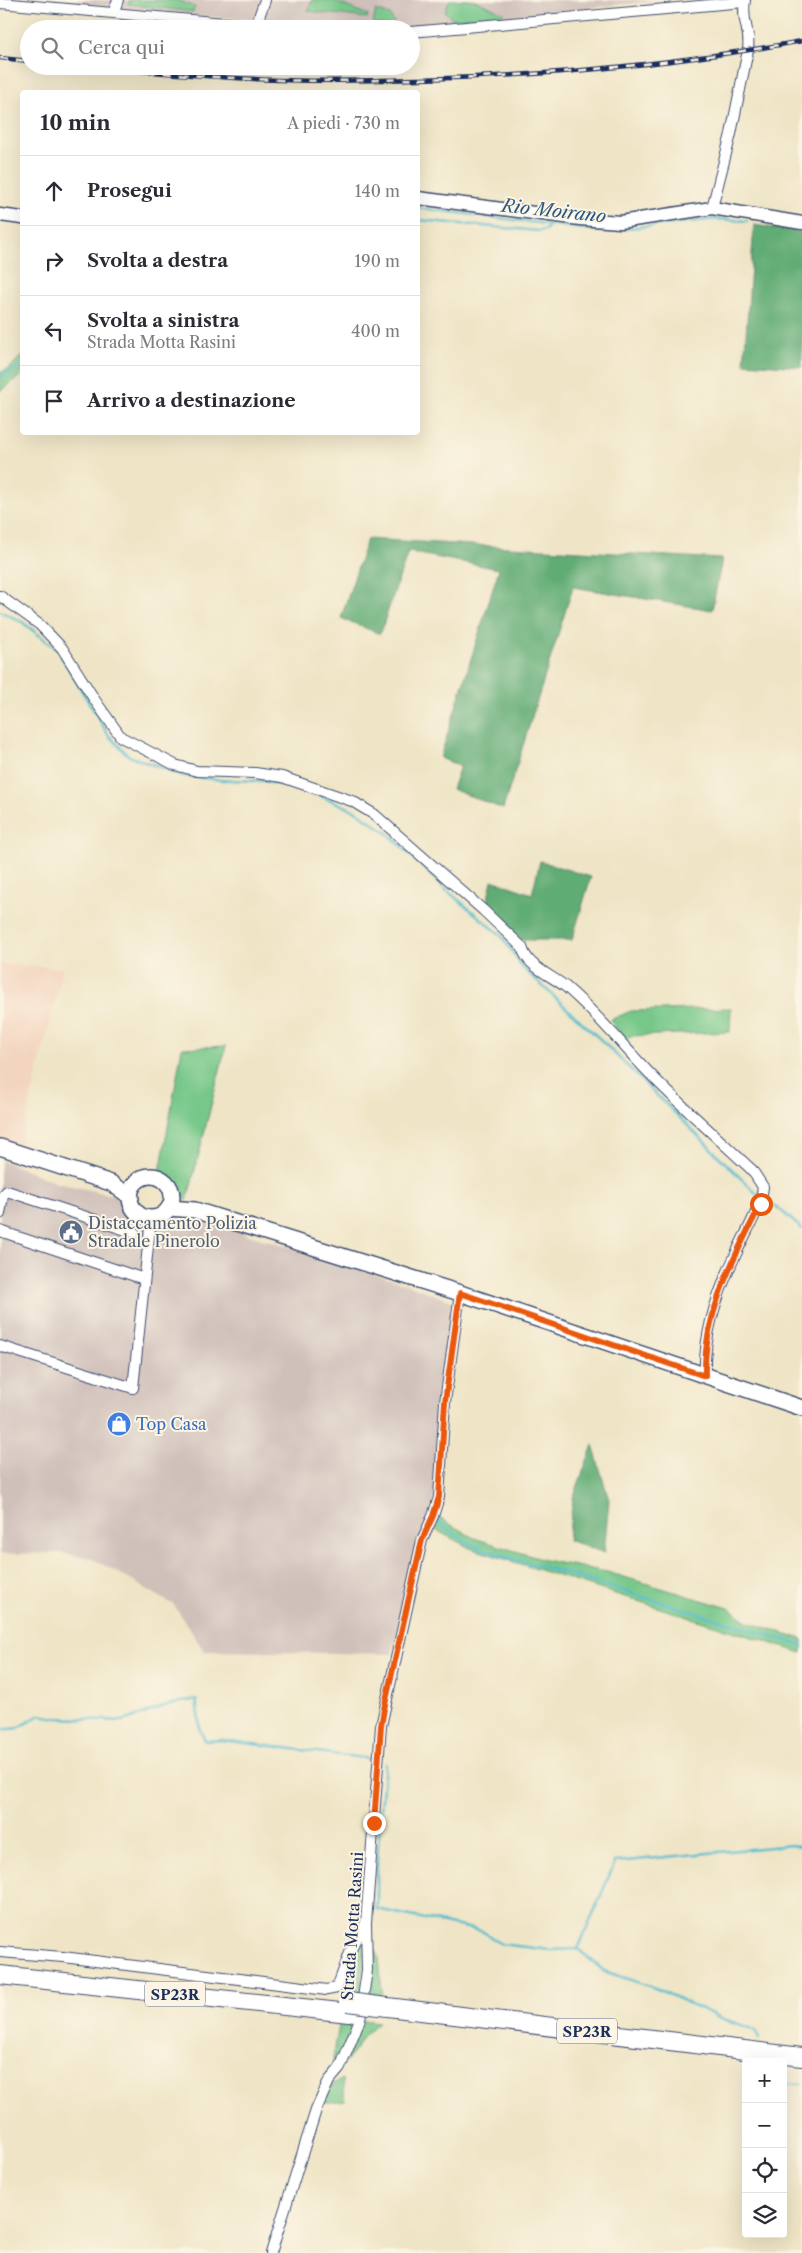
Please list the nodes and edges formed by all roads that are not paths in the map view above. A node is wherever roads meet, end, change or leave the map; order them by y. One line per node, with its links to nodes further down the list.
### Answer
1 (118, 0): 6 (street)
2 (266, 0): 8 (street)
3 (744, 1): 9 (street); 11 (street)
4 (0, 3): 5 (street)
5 (90, 5): 6 (street)
6 (114, 11): 7 (street)
7 (199, 20)
8 (258, 20)
9 (420, 31)
10 (420, 198): 11 (street)
11 (712, 208): 14 (street)
12 (0, 216): 13 (street)
13 (20, 218)
14 (802, 223)
15 (0, 596): 28 (street)
16 (0, 1147): 18 (main road)
17 (137, 1182): 18 (main road); 19 (main road); 20 (main road)
18 (111, 1183): 19 (main road)
19 (131, 1196): 22 (main road)
20 (170, 1202): 22 (main road); 26 (main road)
21 (0, 1214): 24 (street)
22 (151, 1218): 25 (street)
23 (0, 1231): 25 (street)
24 (135, 1233)
25 (144, 1279): 27 (street)
26 (460, 1293): 28 (main road); 30 (street, Strada Motta Rasini)
27 (0, 1346)
28 (705, 1376): 29 (main road)
29 (802, 1408)
30 (366, 1923): 31 (street); 40 (street, Strada Motta Rasini)
31 (0, 1952)
32 (0, 1964): 34 (highway, SP23R)
33 (0, 1974): 34 (highway, SP23R)
34 (348, 2008): 35 (highway, SP23R, bridge)
35 (372, 2010): 36 (highway, SP23R); 37 (highway, SP23R)
36 (802, 2057)
37 (742, 2060)
38 (787, 2065): 39 (highway)
39 (802, 2067)
40 (271, 2253)

